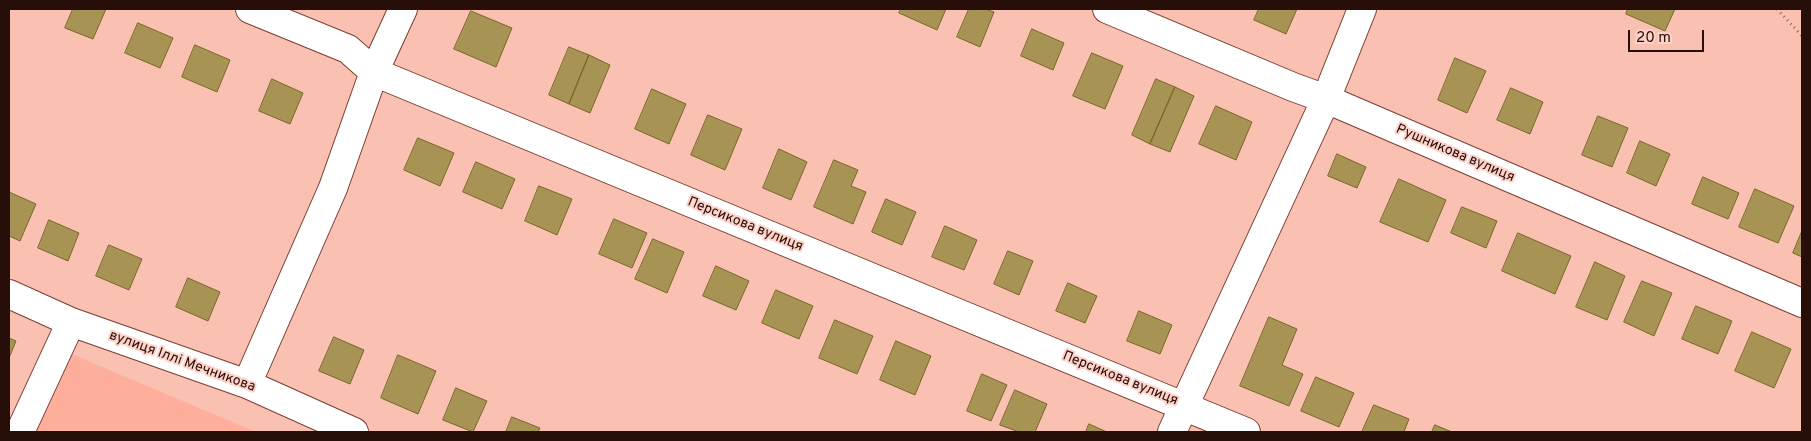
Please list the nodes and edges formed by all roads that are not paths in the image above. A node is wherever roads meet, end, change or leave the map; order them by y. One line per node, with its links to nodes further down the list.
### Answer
1 (250, 9): 5 (street, Персикова вулиця)
2 (402, 9): 5 (street)
3 (1107, 9): 6 (street, Рушникова вулиця)
4 (1362, 9): 6 (street)
5 (374, 72): 10 (street); 11 (street, Персикова вулиця)
6 (1326, 99): 8 (street, Рушникова вулиця); 11 (street)
7 (9, 294): 9 (street, вулиця Іллі Мечникова)
8 (1802, 303)
9 (71, 322): 10 (street, вулиця Іллі Мечникова); 12 (street)
10 (248, 384): 13 (street, вулиця Іллі Мечникова)
11 (1183, 405): 14 (street); 15 (street, Персикова вулиця)
12 (20, 432)
13 (354, 432)
14 (1172, 432)
15 (1246, 432)

